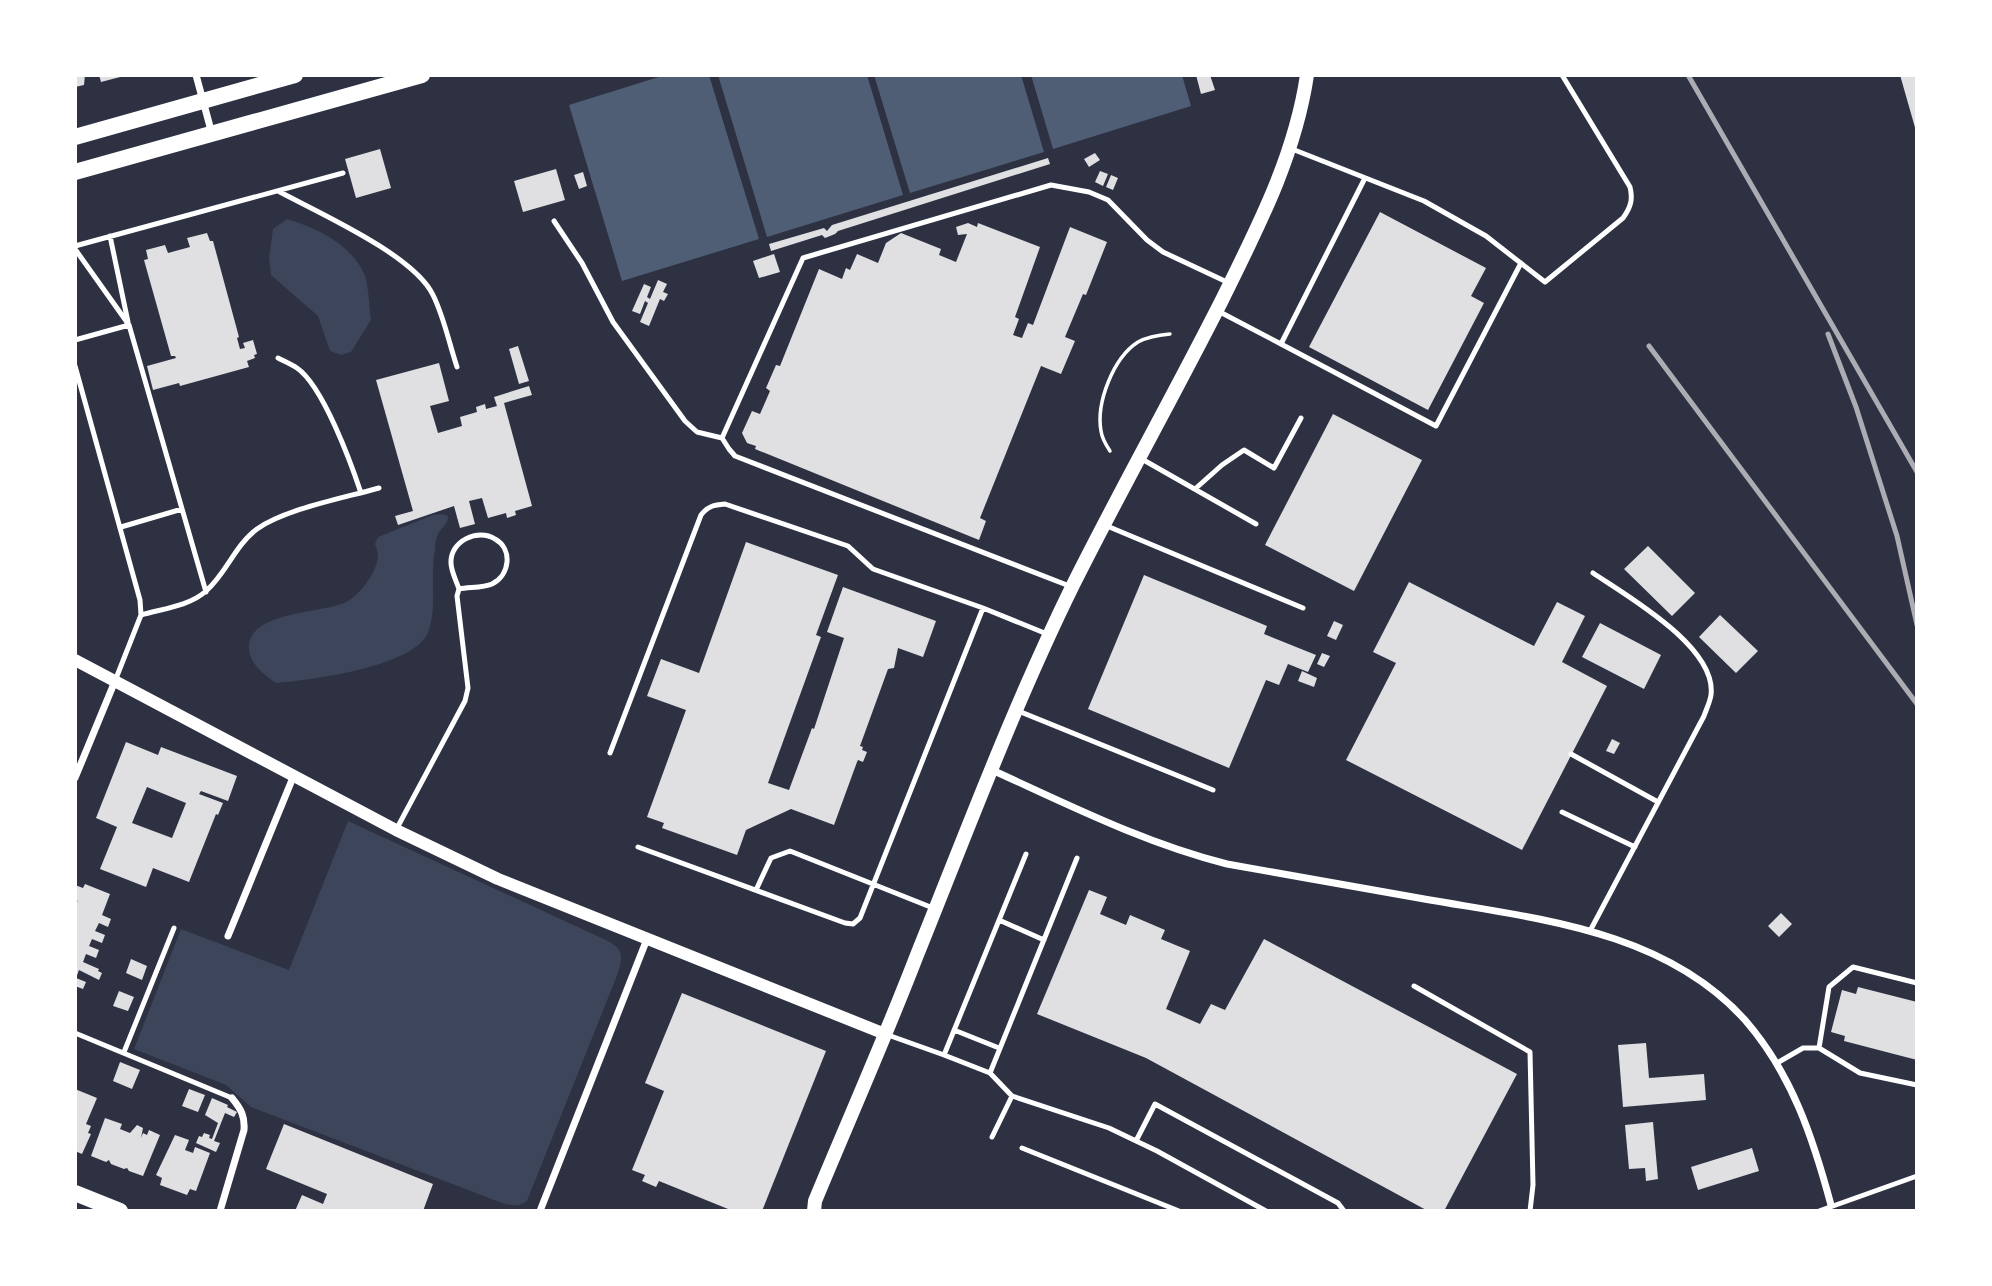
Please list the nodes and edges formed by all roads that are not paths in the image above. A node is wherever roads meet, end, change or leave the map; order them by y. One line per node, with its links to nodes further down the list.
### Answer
1 (196, 75): 6 (street)
2 (295, 75): 6 (main road)
3 (422, 75): 7 (main road)
4 (1307, 75): 9 (main road)
5 (1562, 75): 17 (lane)
6 (204, 101): 7 (street); 8 (main road)
7 (212, 134): 10 (main road)
8 (75, 137)
9 (1290, 148): 12 (lane); 18 (main road)
10 (75, 172)
11 (343, 173): 13 (lane)
12 (1365, 178): 17 (lane); 22 (lane)
13 (278, 191): 15 (lane); 25 (lane)
14 (554, 221): 27 (lane)
15 (110, 236): 16 (lane); 20 (lane)
16 (75, 247): 20 (lane)
17 (1521, 263): 22 (lane)
18 (1230, 284): 19 (main road); 27 (lane)
19 (1217, 310): 22 (lane); 28 (main road)
20 (128, 325): 21 (lane); 32 (lane)
21 (75, 340)
22 (1280, 344)
23 (278, 358): 31 (lane)
24 (75, 366): 35 (lane)
25 (457, 367)
26 (1301, 418): 30 (lane)
27 (722, 438): 37 (lane)
28 (1140, 458): 30 (lane); 33 (main road)
29 (379, 488): 31 (lane)
30 (1195, 489): 34 (lane)
31 (361, 493): 39 (lane)
32 (182, 509): 35 (lane); 39 (lane)
33 (1104, 524): 37 (main road); 41 (lane)
34 (1256, 524)
35 (121, 527): 42 (lane)
36 (1593, 573): 53 (lane)
37 (1072, 587): 43 (main road)
38 (460, 589): 38 (lane); 55 (lane)
39 (206, 592): 42 (lane)
40 (983, 608): 43 (lane); 47 (lane); 60 (lane)
41 (1303, 608)
42 (141, 615): 45 (lane)
43 (1050, 635): 46 (main road)
44 (75, 660): 45 (street)
45 (115, 681): 50 (street); 51 (street)
46 (1016, 710): 49 (main road); 52 (lane)
47 (610, 753)
48 (1571, 754): 53 (lane)
49 (992, 770): 62 (main road); 65 (street)
50 (294, 775): 55 (street); 66 (street)
51 (75, 778)
52 (1213, 790)
53 (1658, 802): 57 (lane)
54 (1562, 812): 57 (lane)
55 (396, 830): 67 (street)
56 (638, 847): 61 (lane)
57 (1634, 847): 65 (lane)
58 (1026, 854): 63 (lane)
59 (1077, 858): 68 (lane)
60 (873, 884): 61 (lane); 61 (lane); 62 (lane)
61 (756, 890)
62 (936, 909): 73 (main road)
63 (999, 920): 68 (lane); 71 (lane)
64 (174, 928): 76 (lane)
65 (1590, 931): 78 (street)
66 (228, 936)
67 (647, 939): 73 (street); 92 (street)
68 (1044, 940): 74 (lane)
69 (1917, 983): 75 (lane)
70 (1414, 986): 96 (lane)
71 (954, 1030): 74 (lane); 77 (lane)
72 (75, 1033): 76 (lane)
73 (885, 1034): 77 (lane); 89 (main road)
74 (999, 1048): 79 (lane)
75 (1819, 1048): 78 (lane); 80 (lane)
76 (124, 1052): 82 (lane)
77 (944, 1055): 79 (lane)
78 (1777, 1063): 88 (street)
79 (990, 1073): 81 (lane)
80 (1917, 1085)
81 (1012, 1096): 83 (lane); 84 (lane)
82 (232, 1098): 91 (street)
83 (992, 1137)
84 (1136, 1141): 94 (lane); 95 (lane)
85 (1022, 1148): 93 (lane)
86 (1917, 1176): 88 (lane)
87 (75, 1193): 90 (main road)
88 (1831, 1205): 97 (lane)
89 (812, 1208)
90 (120, 1211)
91 (220, 1211)
92 (540, 1211)
93 (1179, 1211)
94 (1266, 1211)
95 (1344, 1211)
96 (1530, 1211)
97 (1819, 1211)

